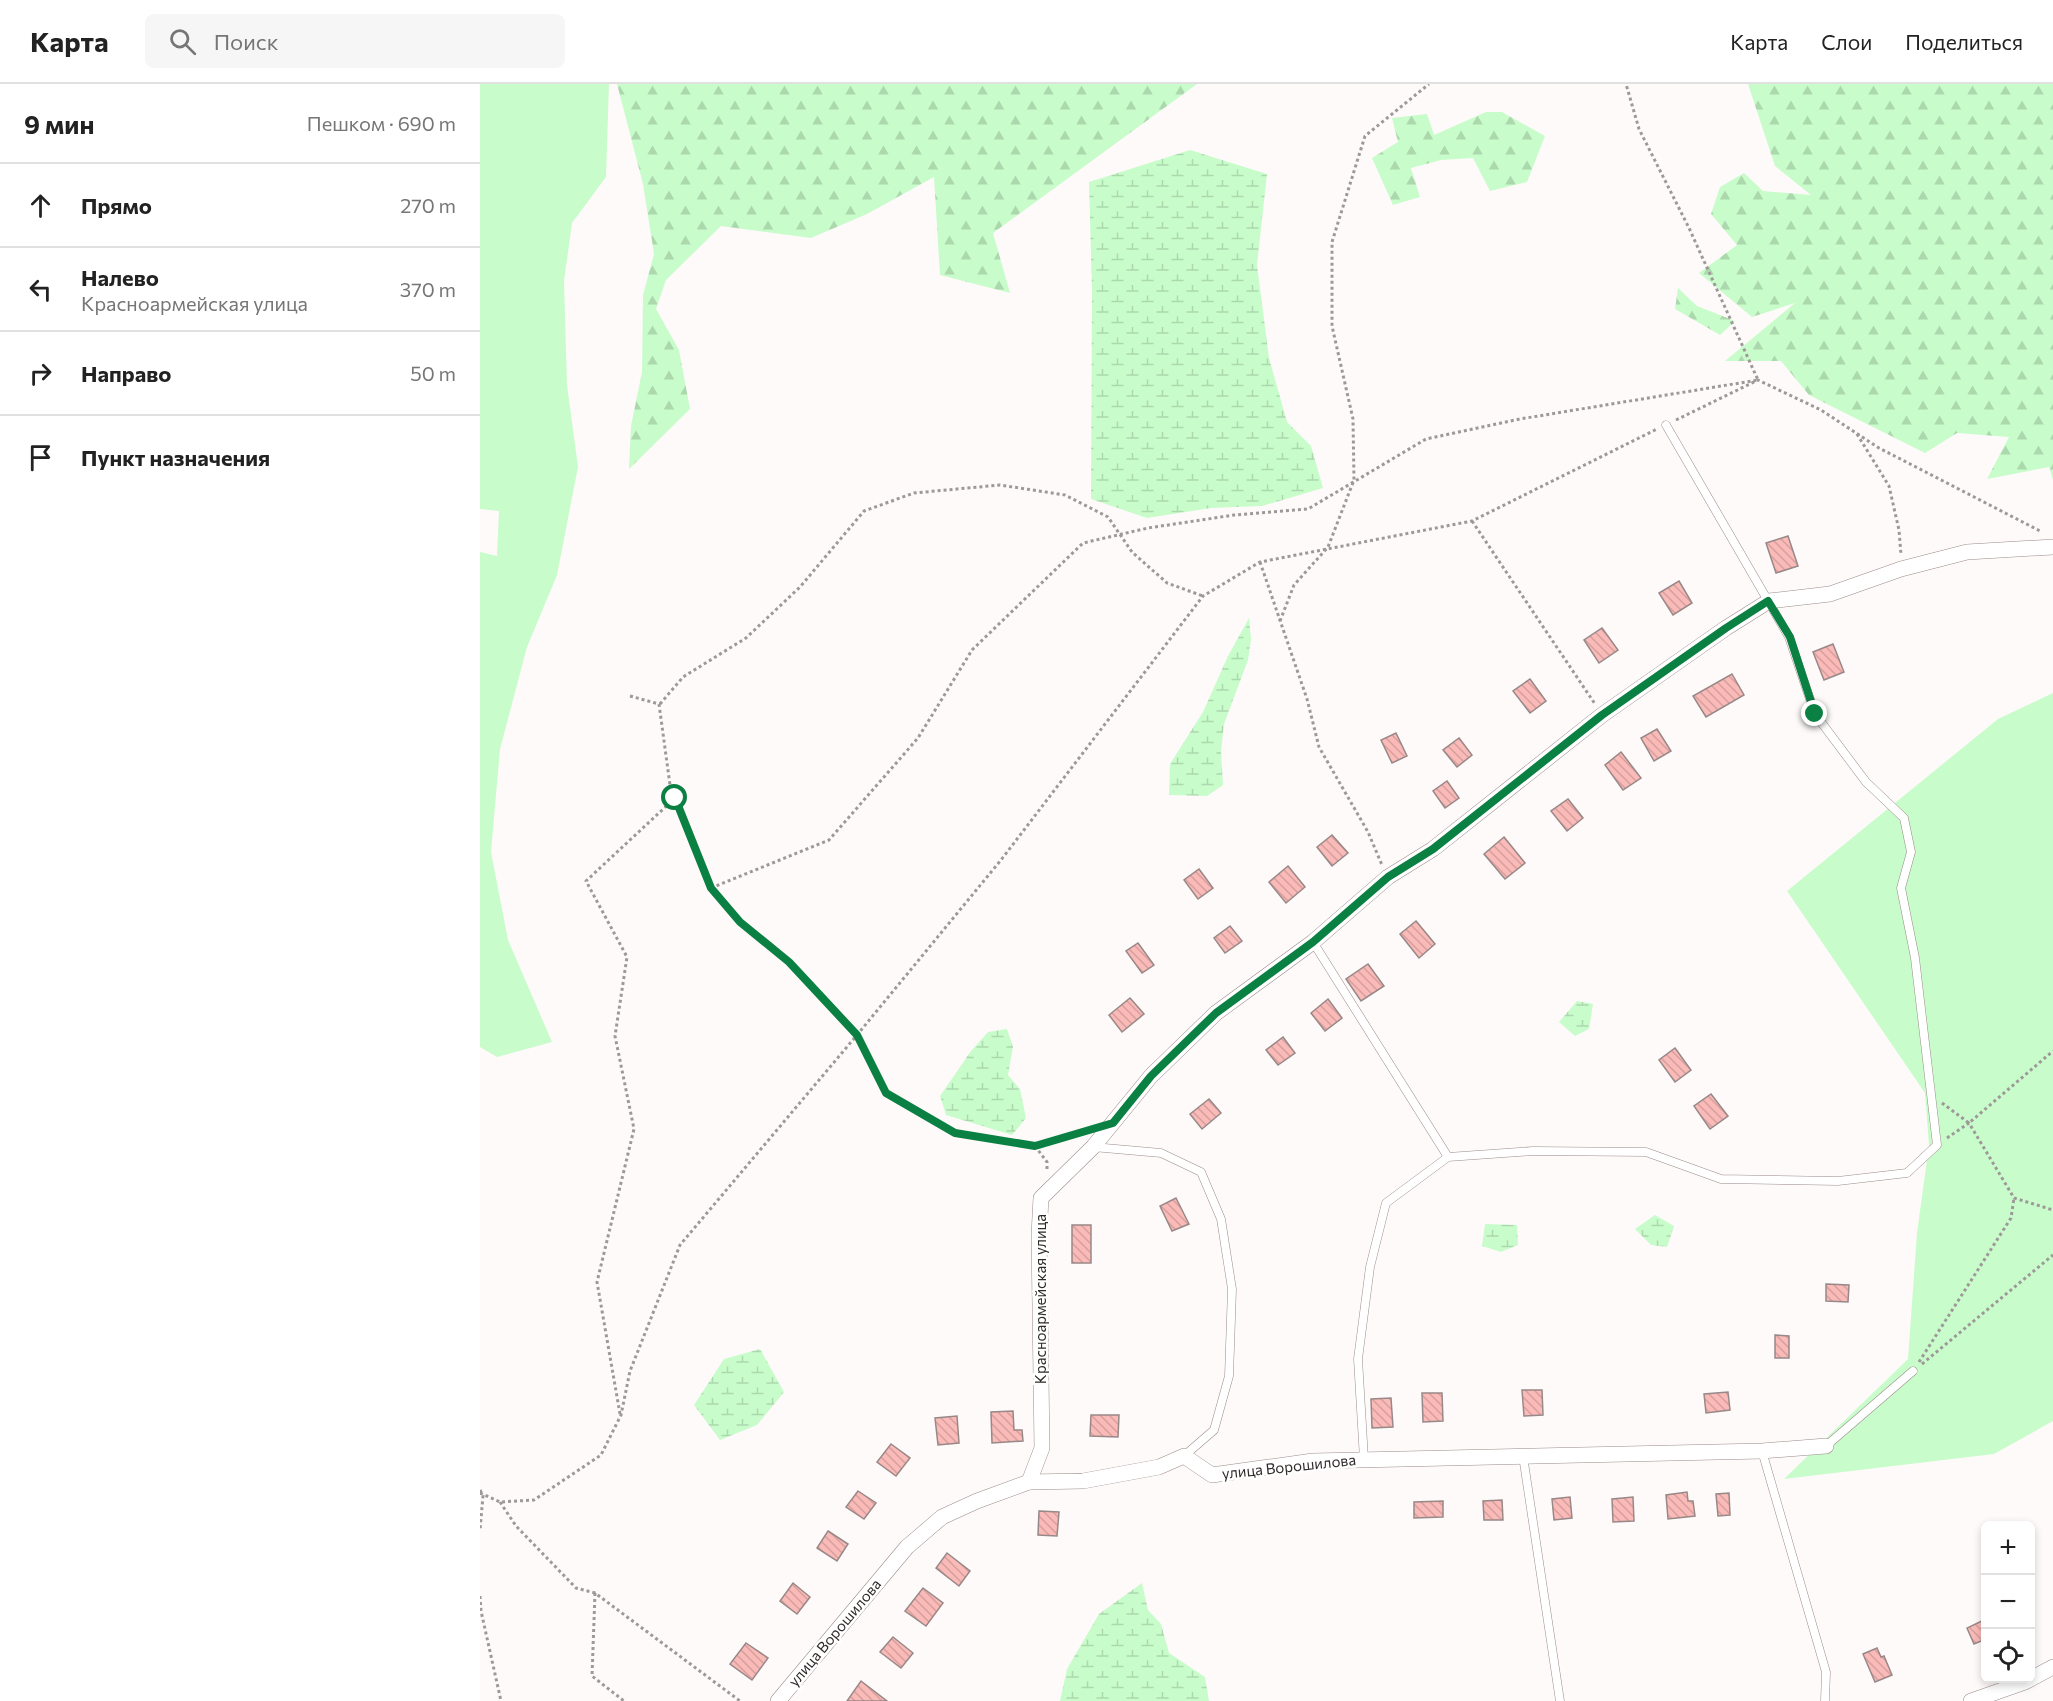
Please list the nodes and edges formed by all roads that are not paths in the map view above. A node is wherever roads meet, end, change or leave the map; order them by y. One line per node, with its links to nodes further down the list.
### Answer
1 (1666, 425): 3 (lane)
2 (2053, 547): 3 (street, Красноармейская улица)
3 (1768, 601): 4 (street, Красноармейская улица); 6 (lane)
4 (1313, 942): 5 (street, Красноармейская улица); 6 (lane)
5 (1093, 1147): 11 (lane); 13 (street, Красноармейская улица)
6 (1448, 1156): 12 (lane)
7 (1913, 1371): 8 (lane)
8 (1827, 1446): 9 (street, улица Ворошилова)
9 (1762, 1451): 10 (street, улица Ворошилова); 17 (lane)
10 (1522, 1455): 12 (street, улица Ворошилова); 16 (lane)
11 (1184, 1456): 12 (street, улица Ворошилова); 13 (street, улица Ворошилова)
12 (1364, 1459)
13 (1029, 1482): 15 (street, улица Ворошилова)
14 (2053, 1667): 18 (street)
15 (778, 1701)
16 (1560, 1701)
17 (1825, 1701)
18 (1971, 1701)

